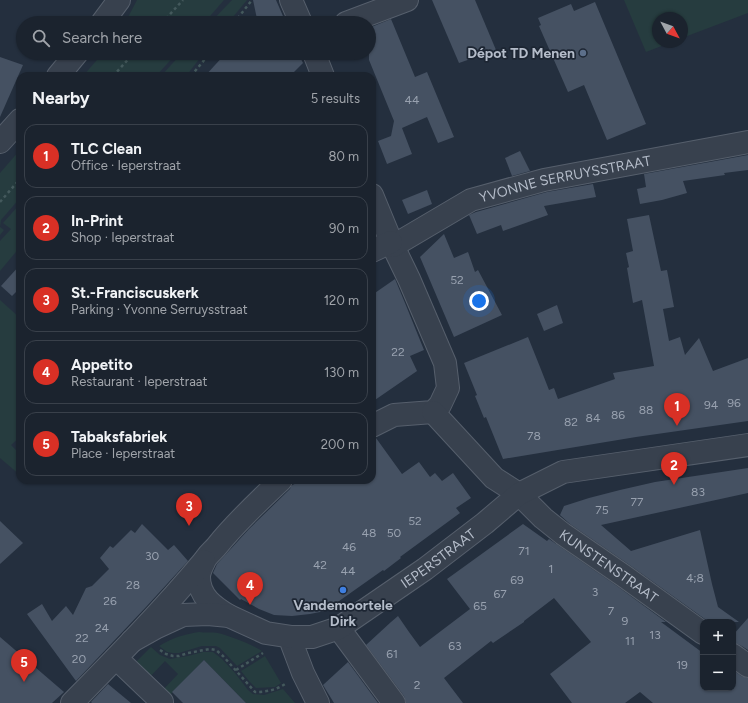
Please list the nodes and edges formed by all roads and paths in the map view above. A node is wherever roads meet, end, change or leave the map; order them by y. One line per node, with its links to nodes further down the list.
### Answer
1 (119, 0): 6 (street)
2 (183, 0): 7 (path)
3 (252, 0): 8 (path)
4 (291, 0): 9 (street)
5 (408, 0): 10 (street)
6 (107, 16)
7 (168, 16)
8 (239, 16)
9 (298, 16)
10 (365, 16)
11 (71, 60): 15 (street)
12 (128, 60): 16 (path)
13 (204, 60): 17 (path)
14 (317, 60): 18 (street)
15 (61, 72)
16 (117, 72)
17 (194, 72)
18 (321, 72)
19 (16, 124): 20 (street)
20 (0, 142)
21 (748, 142): 25 (street, YVONNE SERRUYSSTRAAT)
22 (16, 184): 23 (path)
23 (0, 202)
24 (376, 211): 25 (street)
25 (385, 246): 26 (street)
26 (433, 412): 27 (street); 30 (street)
27 (376, 424)
28 (748, 445): 30 (street, IEPERSTRAAT)
29 (277, 484): 31 (street)
30 (519, 494): 33 (street, IEPERSTRAAT); 34 (street, KUNSTENSTRAAT)
31 (204, 561): 32 (street); 37 (street, IEPERSTRAAT)
32 (229, 616): 35 (street, IEPERSTRAAT); 37 (street, IEPERSTRAAT)
33 (339, 628): 36 (street, IEPERSTRAAT); 46 (street)
34 (700, 631)
35 (270, 634): 36 (street, IEPERSTRAAT); 41 (path)
36 (292, 637): 42 (street)
37 (132, 642): 39 (street, IEPERSTRAAT); 41 (path)
38 (736, 657): 40 (street)
39 (116, 658): 43 (street); 44 (street, IEPERSTRAAT)
40 (748, 666)
41 (236, 670): 42 (path)
42 (303, 673): 45 (street)
43 (162, 702)
44 (72, 703)
45 (318, 703)
46 (394, 703)

